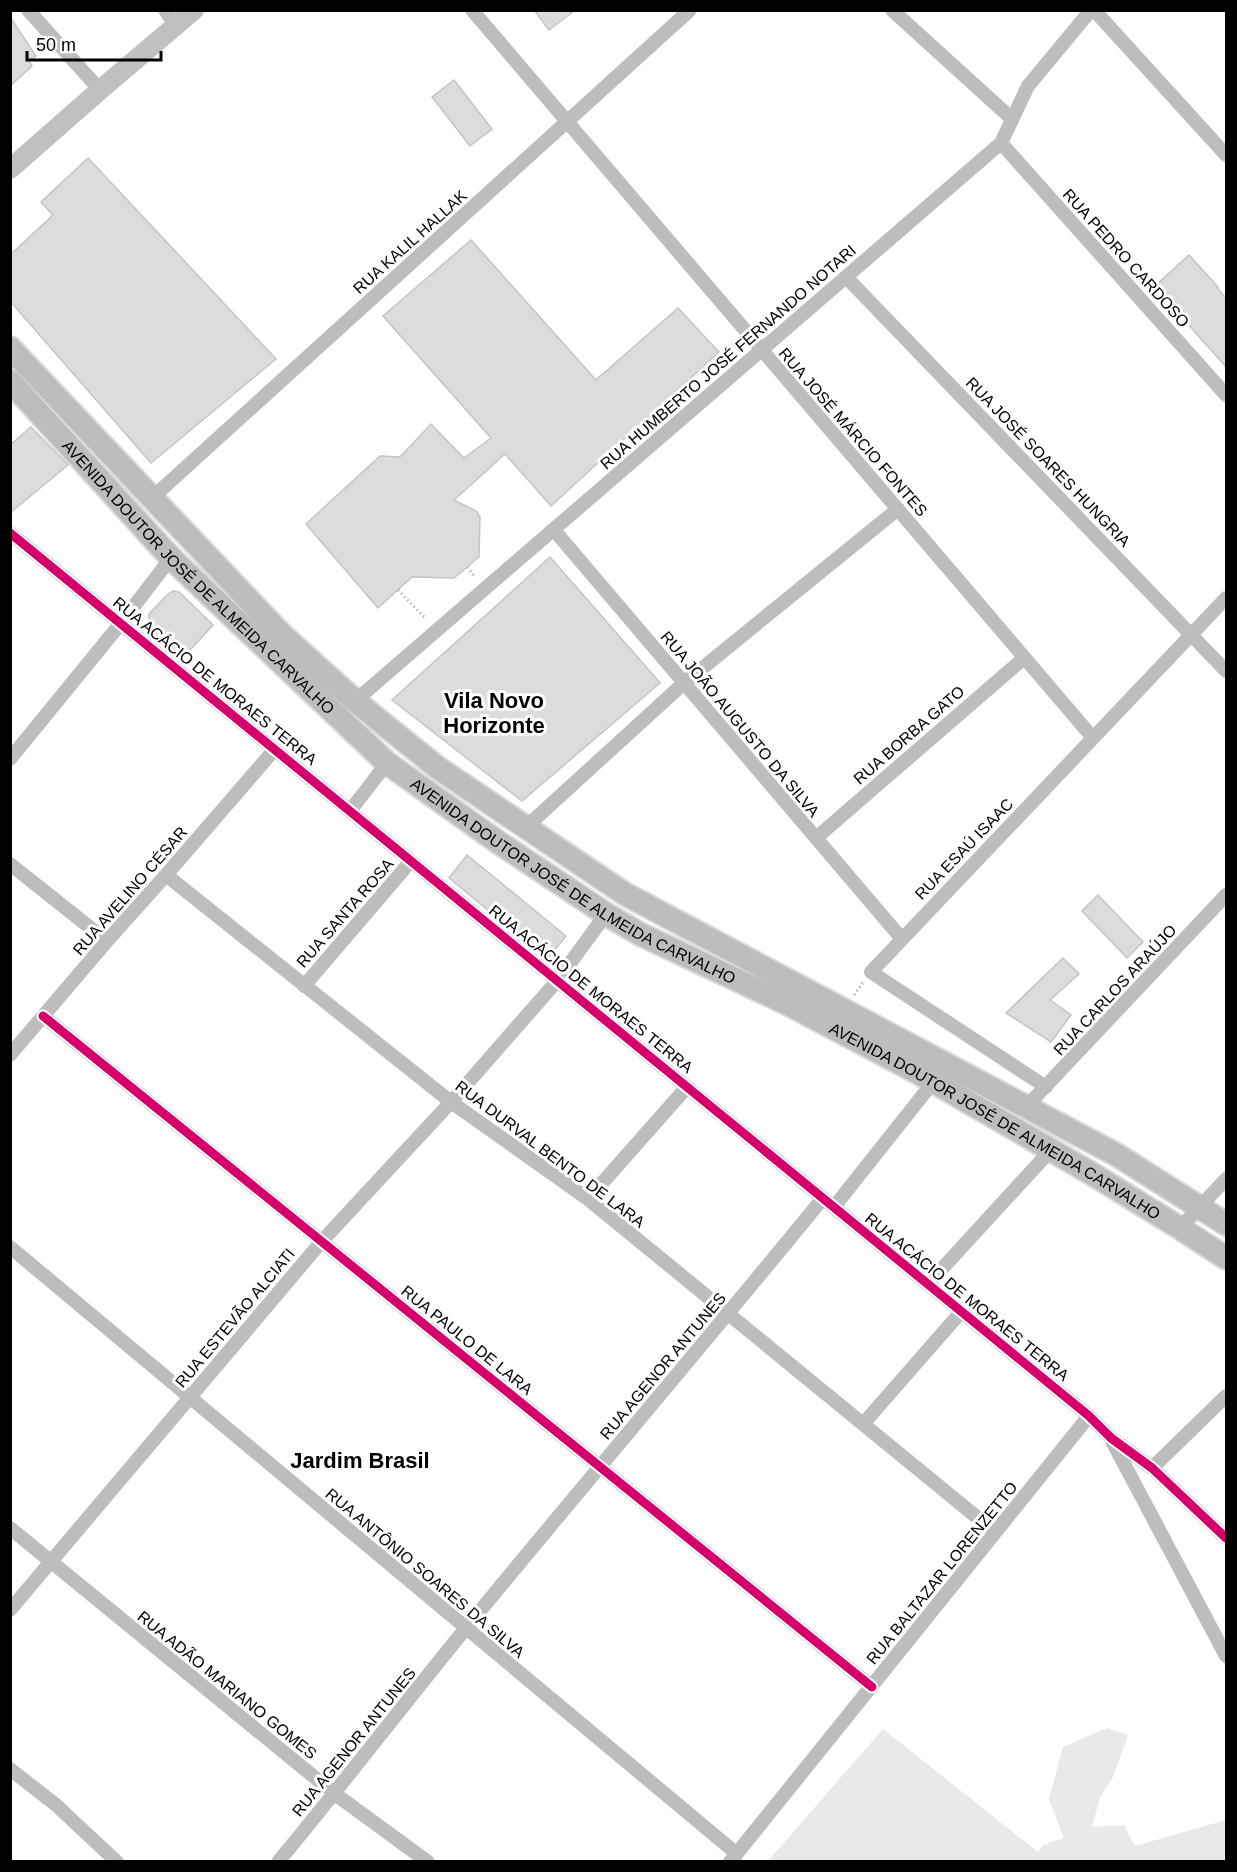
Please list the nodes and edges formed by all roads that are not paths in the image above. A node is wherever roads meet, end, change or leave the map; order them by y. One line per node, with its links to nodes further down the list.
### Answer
1 (28, 10): 8 (street)
2 (194, 10): 7 (street)
3 (472, 10): 10 (street, RUA JOSÉ MÁRCIO FONTES)
4 (690, 10): 10 (street, RUA KALIL HALLAK)
5 (892, 10): 9 (street)
6 (1093, 10): 9 (street, RUA HUMBERTO JOSÉ FERNANDO NOTARI); 12 (street)
7 (170, 18): 8 (street)
8 (100, 90): 13 (street)
9 (1012, 119): 11 (street, RUA HUMBERTO JOSÉ FERNANDO NOTARI)
10 (567, 122): 16 (street, RUA JOSÉ MÁRCIO FONTES); 19 (street, RUA KALIL HALLAK)
11 (1001, 143): 14 (street, RUA HUMBERTO JOSÉ FERNANDO NOTARI); 18 (street, RUA PEDRO CARDOSO)
12 (1227, 155)
13 (10, 169)
14 (846, 277): 16 (street, RUA HUMBERTO JOSÉ FERNANDO NOTARI); 26 (street, RUA JOSÉ SOARES HUNGRIA)
15 (10, 348): 19 (main road, AVENIDA DOUTOR JOSÉ DE ALMEIDA CARVALHO)
16 (762, 350): 20 (street, RUA JOSÉ MÁRCIO FONTES); 21 (street, RUA HUMBERTO JOSÉ FERNANDO NOTARI)
17 (10, 381): 23 (main road, AVENIDA DOUTOR JOSÉ DE ALMEIDA CARVALHO)
18 (1227, 395)
19 (152, 498): 30 (main road, AVENIDA DOUTOR JOSÉ DE ALMEIDA CARVALHO)
20 (898, 509): 27 (street, RUA JOSÉ MÁRCIO FONTES); 29 (street)
21 (554, 530): 29 (street, RUA JOÃO AUGUSTO DA SILVA); 30 (street, RUA HUMBERTO JOSÉ FERNANDO NOTARI)
22 (10, 533): 25 (street, RUA ACÁCIO DE MORAES TERRA)
23 (171, 558): 25 (street); 34 (main road, AVENIDA DOUTOR JOSÉ DE ALMEIDA CARVALHO)
24 (1227, 598): 26 (street, RUA ESAÚ ISAAC)
25 (121, 623): 32 (street, RUA ACÁCIO DE MORAES TERRA); 33 (street)
26 (1191, 634): 28 (street, RUA JOSÉ SOARES HUNGRIA); 31 (street, RUA ESAÚ ISAAC)
27 (1024, 658): 31 (street, RUA JOSÉ MÁRCIO FONTES); 37 (street, RUA BORBA GATO)
28 (1227, 670)
29 (684, 683): 36 (street); 37 (street, RUA JOÃO AUGUSTO DA SILVA)
30 (355, 701): 36 (main road, AVENIDA DOUTOR JOSÉ DE ALMEIDA CARVALHO)
31 (1093, 738): 43 (street, RUA ESAÚ ISAAC)
32 (275, 749): 35 (street, RUA ACÁCIO DE MORAES TERRA); 40 (street, RUA AVELINO CÉSAR)
33 (10, 759)
34 (387, 763): 35 (street); 42 (main road, AVENIDA DOUTOR JOSÉ DE ALMEIDA CARVALHO)
35 (350, 811): 38 (street, RUA ACÁCIO DE MORAES TERRA)
36 (525, 828): 53 (main road, AVENIDA DOUTOR JOSÉ DE ALMEIDA CARVALHO)
37 (816, 838): 43 (street, RUA JOÃO AUGUSTO DA SILVA)
38 (411, 861): 45 (street, RUA ACÁCIO DE MORAES TERRA); 46 (street, RUA SANTA ROSA)
39 (10, 864): 44 (street)
40 (166, 875): 44 (street, RUA AVELINO CÉSAR); 46 (street, RUA DURVAL BENTO DE LARA)
41 (1227, 895): 51 (street, RUA CARLOS ARAÚJO)
42 (606, 914): 45 (street, RUA ESTEVÃO ALCIATI); 49 (main road, AVENIDA DOUTOR JOSÉ DE ALMEIDA CARVALHO)
43 (902, 939): 51 (street, RUA ESAÚ ISAAC)
44 (107, 941): 47 (street, RUA AVELINO CÉSAR)
45 (557, 981): 50 (street, RUA ACÁCIO DE MORAES TERRA); 52 (street, RUA ESTEVÃO ALCIATI)
46 (304, 986): 52 (street, RUA DURVAL BENTO DE LARA)
47 (43, 1016): 48 (street, RUA AVELINO CÉSAR); 62 (street, RUA PAULO DE LARA)
48 (10, 1055)
49 (934, 1082): 54 (main road, AVENIDA DOUTOR JOSÉ DE ALMEIDA CARVALHO); 59 (street)
50 (687, 1087): 56 (street, RUA ACÁCIO DE MORAES TERRA); 57 (street)
51 (1046, 1087): 53 (street, RUA CARLOS ARAÚJO)
52 (451, 1102): 57 (street, RUA DURVAL BENTO DE LARA); 62 (street, RUA ESTEVÃO ALCIATI)
53 (1026, 1107): 58 (main road, AVENIDA DOUTOR JOSÉ DE ALMEIDA CARVALHO)
54 (1050, 1151): 61 (main road, AVENIDA DOUTOR JOSÉ DE ALMEIDA CARVALHO); 65 (street)
55 (1227, 1179): 58 (street)
56 (823, 1198): 59 (street, RUA ACÁCIO DE MORAES TERRA); 67 (street, RUA AGENOR ANTUNES)
57 (588, 1199): 67 (street, RUA DURVAL BENTO DE LARA)
58 (1199, 1206): 60 (main road, AVENIDA DOUTOR JOSÉ DE ALMEIDA CARVALHO); 61 (street)
59 (834, 1207): 65 (street, RUA ACÁCIO DE MORAES TERRA)
60 (1227, 1224)
61 (1180, 1228): 64 (main road, AVENIDA DOUTOR JOSÉ DE ALMEIDA CARVALHO)
62 (322, 1241): 69 (street, RUA ESTEVÃO ALCIATI); 73 (street, RUA PAULO DE LARA)
63 (10, 1247): 69 (street, RUA ANTÔNIO SOARES DA SILVA)
64 (1227, 1258)
65 (928, 1284): 66 (street, RUA ACÁCIO DE MORAES TERRA)
66 (961, 1311): 70 (street, RUA ACÁCIO DE MORAES TERRA); 71 (street)
67 (728, 1314): 71 (street, RUA DURVAL BENTO DE LARA); 73 (street, RUA AGENOR ANTUNES)
68 (1227, 1396): 74 (street)
69 (190, 1398): 78 (street, RUA ESTEVÃO ALCIATI); 80 (street, RUA ANTÔNIO SOARES DA SILVA)
70 (1089, 1416): 72 (street, RUA ACÁCIO DE MORAES TERRA); 76 (street, RUA BALTAZAR LORENZETTO)
71 (863, 1424): 76 (street, RUA DURVAL BENTO DE LARA)
72 (1110, 1438): 74 (street, RUA ACÁCIO DE MORAES TERRA); 81 (street, RUA ACÁCIO DE MORAES TERRA)
73 (601, 1467): 80 (street, RUA AGENOR ANTUNES); 82 (street, RUA PAULO DE LARA)
74 (1152, 1468): 77 (street, RUA ACÁCIO DE MORAES TERRA)
75 (10, 1528): 78 (street, RUA ADÃO MARIANO GOMES)
76 (995, 1533): 82 (street, RUA BALTAZAR LORENZETTO)
77 (1227, 1538)
78 (52, 1562): 79 (street, RUA ESTEVÃO ALCIATI); 84 (street, RUA ADÃO MARIANO GOMES)
79 (10, 1610)
80 (465, 1628): 84 (street, RUA AGENOR ANTUNES); 85 (street, RUA ANTÔNIO SOARES DA SILVA)
81 (1227, 1656)
82 (872, 1687): 85 (street, RUA BALTAZAR LORENZETTO)
83 (10, 1768): 86 (street)
84 (335, 1794): 87 (street, RUA AGENOR ANTUNES); 88 (street, RUA ADÃO MARIANO GOMES)
85 (733, 1858)
86 (117, 1861)
87 (278, 1862)
88 (428, 1862)

